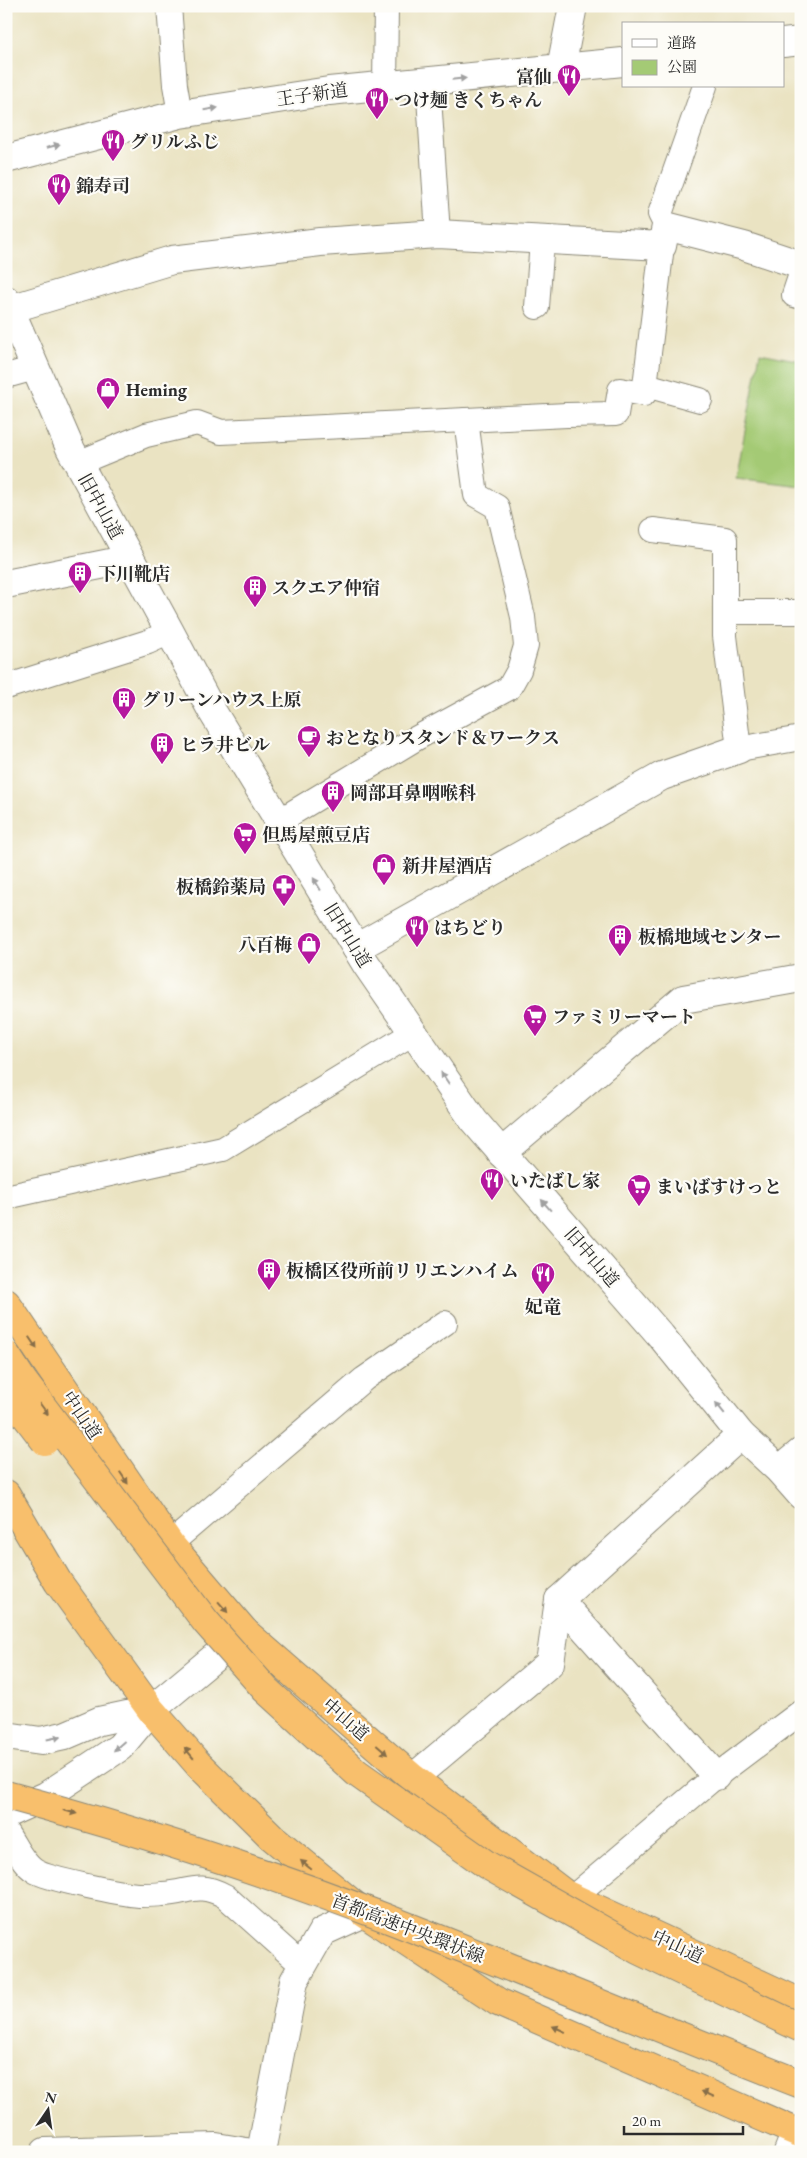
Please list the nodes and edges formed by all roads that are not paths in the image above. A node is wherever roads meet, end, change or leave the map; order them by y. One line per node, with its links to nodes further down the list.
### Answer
1 (169, 6): 11 (lane)
2 (386, 6): 9 (lane)
3 (573, 6): 7 (street)
4 (801, 41): 5 (street)
5 (784, 43)
6 (622, 62): 7 (street, 王子新道)
7 (561, 68): 8 (street, 王子新道, one-way to 7)
8 (428, 82): 9 (street, 王子新道); 13 (lane)
9 (385, 86): 11 (street, 王子新道, one-way to 9)
10 (704, 88): 14 (lane)
11 (180, 114): 12 (street, 王子新道, one-way to 11)
12 (6, 159)
13 (438, 234): 15 (street); 19 (street)
14 (664, 236): 15 (street); 16 (street); 23 (lane)
15 (542, 241): 20 (lane)
16 (801, 265)
17 (801, 274): 18 (lane)
18 (801, 296)
19 (8, 305): 21 (street, 旧中山道)
20 (537, 306)
21 (35, 368): 22 (lane); 26 (street, 旧中山道)
22 (6, 376)
23 (646, 386): 24 (lane); 25 (lane)
24 (700, 400)
25 (466, 420): 26 (lane); 36 (lane)
26 (78, 463): 28 (street, 旧中山道)
27 (653, 530): 30 (lane)
28 (130, 559): 29 (street); 32 (street, 旧中山道)
29 (6, 584)
30 (725, 612): 31 (lane); 35 (lane)
31 (801, 612)
32 (170, 632): 33 (lane); 36 (street, 旧中山道)
33 (9, 686)
34 (801, 738): 35 (lane)
35 (739, 749): 37 (street)
36 (279, 821): 37 (street, 旧中山道, one-way to 36)
37 (356, 948): 39 (street, 旧中山道)
38 (801, 978): 40 (street)
39 (413, 1033): 40 (street, 旧中山道, one-way to 39); 41 (lane)
40 (501, 1153): 46 (street, 旧中山道, one-way to 40)
41 (6, 1197)
42 (6, 1303): 51 (highway, 中山道, one-way to 51)
43 (445, 1323): 51 (lane)
44 (6, 1355): 66 (highway, one-way to 66, bridge)
45 (6, 1390): 67 (highway, bridge)
46 (741, 1435): 48 (street, 旧中山道); 52 (street)
47 (801, 1452): 48 (street)
48 (779, 1470): 50 (street, 旧中山道)
49 (6, 1494): 54 (highway)
50 (801, 1494)
51 (170, 1544): 53 (highway, 中山道, one-way to 53)
52 (560, 1600): 57 (street); 58 (street)
53 (245, 1632): 54 (street); 58 (highway, 中山道, one-way to 58)
54 (151, 1710): 56 (street, one-way to 54); 60 (street, one-way to 60); 63 (highway, one-way to 54)
55 (801, 1712): 57 (lane)
56 (6, 1736)
57 (716, 1776): 62 (lane)
58 (413, 1778): 62 (highway, 中山道)
59 (6, 1795): 68 (highway, 首都高速中央環状線, one-way to 68, bridge)
60 (6, 1814): 69 (highway, 首都高速中央環状線)
61 (6, 1832): 64 (lane)
62 (572, 1898): 65 (highway, 中山道)
63 (364, 1914): 64 (street); 70 (highway, one-way to 63)
64 (302, 1965): 73 (street)
65 (801, 2003)
66 (801, 2028)
67 (801, 2033)
68 (801, 2084)
69 (801, 2097)
70 (795, 2139)
71 (46, 2152): 72 (street)
72 (246, 2152)
73 (261, 2152)

